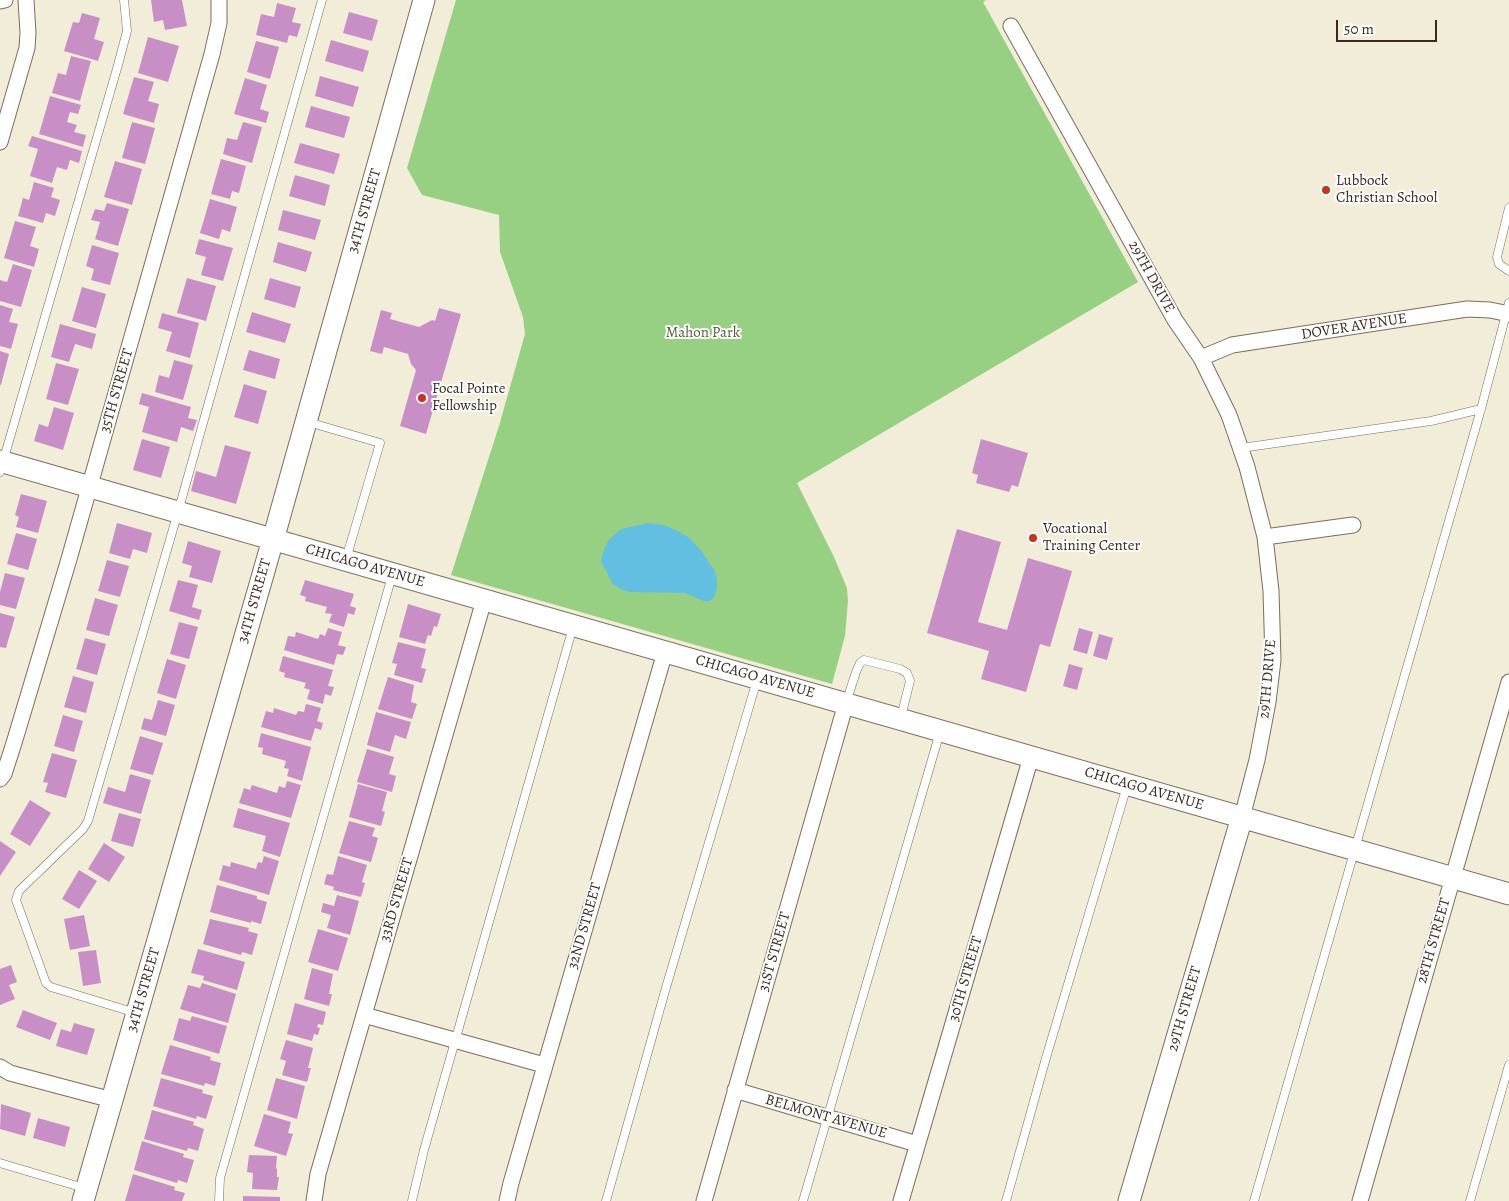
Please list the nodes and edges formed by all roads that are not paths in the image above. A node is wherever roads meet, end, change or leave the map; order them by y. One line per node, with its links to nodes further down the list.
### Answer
1 (5, 0): 7 (street)
2 (26, 0): 9 (street)
3 (124, 0): 17 (lane)
4 (219, 0): 18 (street, 35TH STREET)
5 (322, 0): 19 (lane)
6 (424, 0): 15 (street, 34TH STREET)
7 (0, 1)
8 (1011, 26): 13 (street, 29TH DRIVE)
9 (0, 142)
10 (1509, 208): 11 (lane)
11 (1509, 271)
12 (1508, 310): 13 (street, DOVER AVENUE); 14 (lane)
13 (1201, 358): 16 (street, 29TH DRIVE)
14 (1481, 409): 16 (lane); 37 (lane)
15 (306, 422): 22 (street, 34TH STREET); 23 (lane)
16 (1241, 448): 21 (street, 29TH DRIVE)
17 (1, 465): 18 (street, CHICAGO AVENUE)
18 (90, 487): 19 (street, CHICAGO AVENUE); 34 (street, 35TH STREET)
19 (178, 512): 22 (street, CHICAGO AVENUE); 40 (lane)
20 (1353, 525): 21 (street)
21 (1265, 538): 36 (street, 29TH DRIVE)
22 (273, 540): 23 (street, CHICAGO AVENUE); 40 (street, 34TH STREET)
23 (346, 561): 24 (street, CHICAGO AVENUE)
24 (393, 574): 25 (street, CHICAGO AVENUE); 52 (lane)
25 (484, 600): 26 (street, CHICAGO AVENUE); 41 (street, 33RD STREET)
26 (573, 626): 27 (street, CHICAGO AVENUE); 42 (lane)
27 (665, 652): 28 (street, CHICAGO AVENUE); 43 (street, 32ND STREET)
28 (757, 678): 30 (street, CHICAGO AVENUE); 56 (lane)
29 (1509, 682): 38 (street, 28TH STREET)
30 (846, 703): 31 (street, CHICAGO AVENUE); 31 (lane); 46 (street, 31ST STREET)
31 (901, 719): 32 (street, CHICAGO AVENUE)
32 (940, 730): 33 (street, CHICAGO AVENUE); 48 (lane)
33 (1031, 757): 35 (street, CHICAGO AVENUE); 49 (street, 30TH STREET)
34 (0, 779)
35 (1127, 784): 36 (street, CHICAGO AVENUE); 60 (lane)
36 (1242, 817): 37 (street, CHICAGO AVENUE); 61 (street, 29TH STREET)
37 (1354, 850): 38 (street, CHICAGO AVENUE); 62 (lane)
38 (1452, 878): 39 (street, CHICAGO AVENUE); 63 (street, 28TH STREET)
39 (1509, 894)
40 (137, 1013): 47 (street, 34TH STREET)
41 (364, 1015): 42 (street); 53 (street, 33RD STREET)
42 (456, 1041): 43 (street); 54 (lane)
43 (544, 1065): 55 (street, 32ND STREET)
44 (1509, 1065): 64 (lane)
45 (0, 1067): 47 (street)
46 (735, 1090): 48 (street, BELMONT AVENUE); 57 (street, 31ST STREET)
47 (112, 1100): 51 (street, 34TH STREET)
48 (826, 1117): 49 (street, BELMONT AVENUE); 58 (lane)
49 (917, 1144): 59 (street, 30TH STREET)
50 (0, 1163): 51 (lane)
51 (85, 1195)
52 (219, 1201)
53 (314, 1201)
54 (412, 1201)
55 (508, 1201)
56 (606, 1201)
57 (704, 1201)
58 (803, 1201)
59 (901, 1201)
60 (1006, 1201)
61 (1129, 1201)
62 (1254, 1201)
63 (1360, 1201)
64 (1470, 1201)

